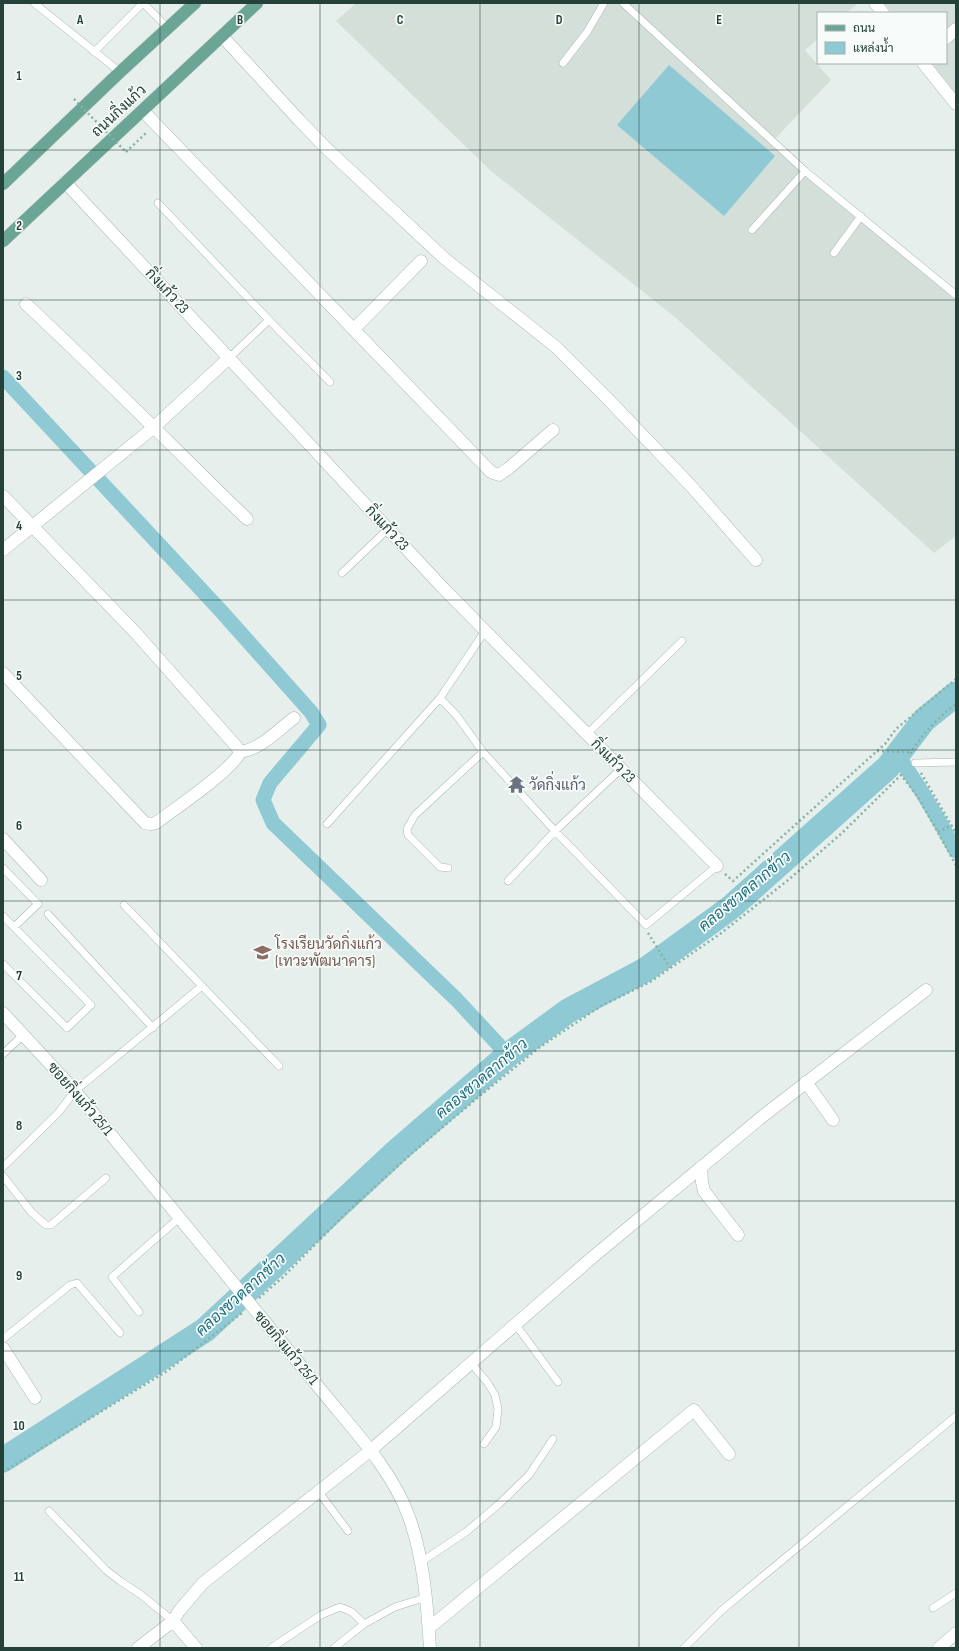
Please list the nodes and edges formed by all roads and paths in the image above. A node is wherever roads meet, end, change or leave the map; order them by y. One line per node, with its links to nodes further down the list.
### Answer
1 (34, 3): 13 (lane)
2 (143, 3): 9 (lane); 13 (lane)
3 (195, 3): 9 (main road, ถนนกิ่งแก้ว)
4 (256, 3): 11 (main road, ถนนกิ่งแก้ว)
5 (604, 3): 14 (lane)
6 (623, 3): 21 (lane)
7 (875, 3): 8 (street)
8 (882, 12)
9 (168, 28): 16 (main road, ถนนกิ่งแก้ว)
10 (956, 29): 12 (street)
11 (222, 36): 19 (main road, ถนนกิ่งแก้ว); 43 (street)
12 (947, 37)
13 (94, 52): 16 (lane)
14 (563, 63)
15 (924, 64): 18 (street)
16 (120, 72): 22 (main road, ถนนกิ่งแก้ว)
17 (74, 99): 20 (path, bridge)
18 (956, 104)
19 (143, 111): 20 (main road, ถนนกิ่งแก้ว); 33 (street)
20 (134, 119): 23 (main road, ถนนกิ่งแก้ว)
21 (804, 170): 25 (lane); 26 (lane)
22 (4, 182)
23 (65, 182): 27 (main road, ถนนกิ่งแก้ว); 34 (street, กิ่งแก้ว 23)
24 (158, 203): 32 (lane)
25 (861, 216): 28 (lane); 30 (lane)
26 (752, 230)
27 (3, 241)
28 (834, 253)
29 (421, 261): 33 (street)
30 (956, 295)
31 (26, 304): 36 (street)
32 (269, 320): 34 (lane); 35 (lane)
33 (354, 329): 37 (street)
34 (229, 358): 36 (street); 41 (street, กิ่งแก้ว 23)
35 (330, 382)
36 (153, 428): 39 (street); 40 (street)
37 (553, 430)
38 (3, 496): 40 (street)
39 (247, 518)
40 (32, 525): 42 (street); 53 (street)
41 (388, 529): 44 (lane); 45 (street, กิ่งแก้ว 23)
42 (3, 550)
43 (756, 560)
44 (342, 573)
45 (485, 631): 49 (lane); 51 (street, กิ่งแก้ว 23)
46 (682, 641): 51 (lane)
47 (3, 673): 53 (street)
48 (956, 679): 52 (path)
49 (440, 698): 54 (lane); 59 (lane)
50 (294, 718): 53 (street)
51 (587, 734): 58 (street, กิ่งแก้ว 23)
52 (877, 751): 55 (path); 65 (path)
53 (240, 752)
54 (483, 752): 61 (lane); 67 (lane)
55 (910, 752)
56 (956, 762): 57 (lane)
57 (915, 763)
58 (621, 769): 61 (lane); 65 (street, กิ่งแก้ว 23)
59 (328, 824)
60 (952, 825): 62 (path)
61 (555, 831): 65 (lane); 69 (lane)
62 (938, 832): 64 (path); 76 (path)
63 (3, 839): 68 (street)
64 (956, 865)
65 (717, 866)
66 (3, 868): 73 (lane)
67 (448, 868)
68 (41, 880)
69 (508, 881)
70 (124, 905): 77 (lane)
71 (48, 914): 80 (lane)
72 (3, 916): 73 (lane)
73 (14, 927): 75 (lane)
74 (654, 943): 76 (path)
75 (3, 964)
76 (670, 968): 93 (path)
77 (202, 986): 80 (lane); 83 (lane)
78 (926, 990): 84 (street)
79 (3, 1013): 81 (street, ซอยกิ่งแก้ว 25/1)
80 (153, 1028): 85 (lane)
81 (23, 1035): 82 (lane); 85 (street, ซอยกิ่งแก้ว 25/1)
82 (3, 1054)
83 (279, 1066)
84 (806, 1082): 86 (street); 87 (street)
85 (75, 1091): 88 (lane); 91 (street, ซอยกิ่งแก้ว 25/1)
86 (833, 1120)
87 (701, 1167): 92 (street); 96 (street)
88 (3, 1168)
89 (3, 1176): 90 (lane)
90 (106, 1178)
91 (179, 1218): 95 (lane); 106 (street, ซอยกิ่งแก้ว 25/1, bridge)
92 (738, 1235)
93 (253, 1303)
94 (247, 1308): 108 (path)
95 (139, 1312)
96 (516, 1324): 100 (street); 101 (lane)
97 (120, 1332): 98 (lane)
98 (3, 1339)
99 (3, 1348): 102 (street)
100 (471, 1363): 105 (lane); 106 (street)
101 (558, 1382)
102 (35, 1398)
103 (956, 1416): 126 (lane)
104 (553, 1438): 112 (lane)
105 (484, 1444)
106 (371, 1450): 109 (street); 112 (street, ซอยกิ่งแก้ว 25/1)
107 (729, 1454): 118 (street)
108 (3, 1472)
109 (318, 1491): 111 (lane); 116 (street)
110 (49, 1511): 116 (lane)
111 (348, 1531)
112 (421, 1562): 114 (street, ซอยกิ่งแก้ว 25/1)
113 (956, 1593): 115 (lane)
114 (427, 1597): 117 (lane); 118 (street, ซอยกิ่งแก้ว 25/1)
115 (933, 1608)
116 (173, 1621): 121 (street); 122 (street)
117 (364, 1624): 120 (lane); 124 (lane)
118 (429, 1628): 125 (street, ซอยกิ่งแก้ว 25/1)
119 (956, 1633): 127 (street)
120 (280, 1646): 123 (lane)
121 (138, 1648)
122 (196, 1648)
123 (271, 1648)
124 (334, 1648)
125 (430, 1648)
126 (684, 1648)
127 (938, 1648)

